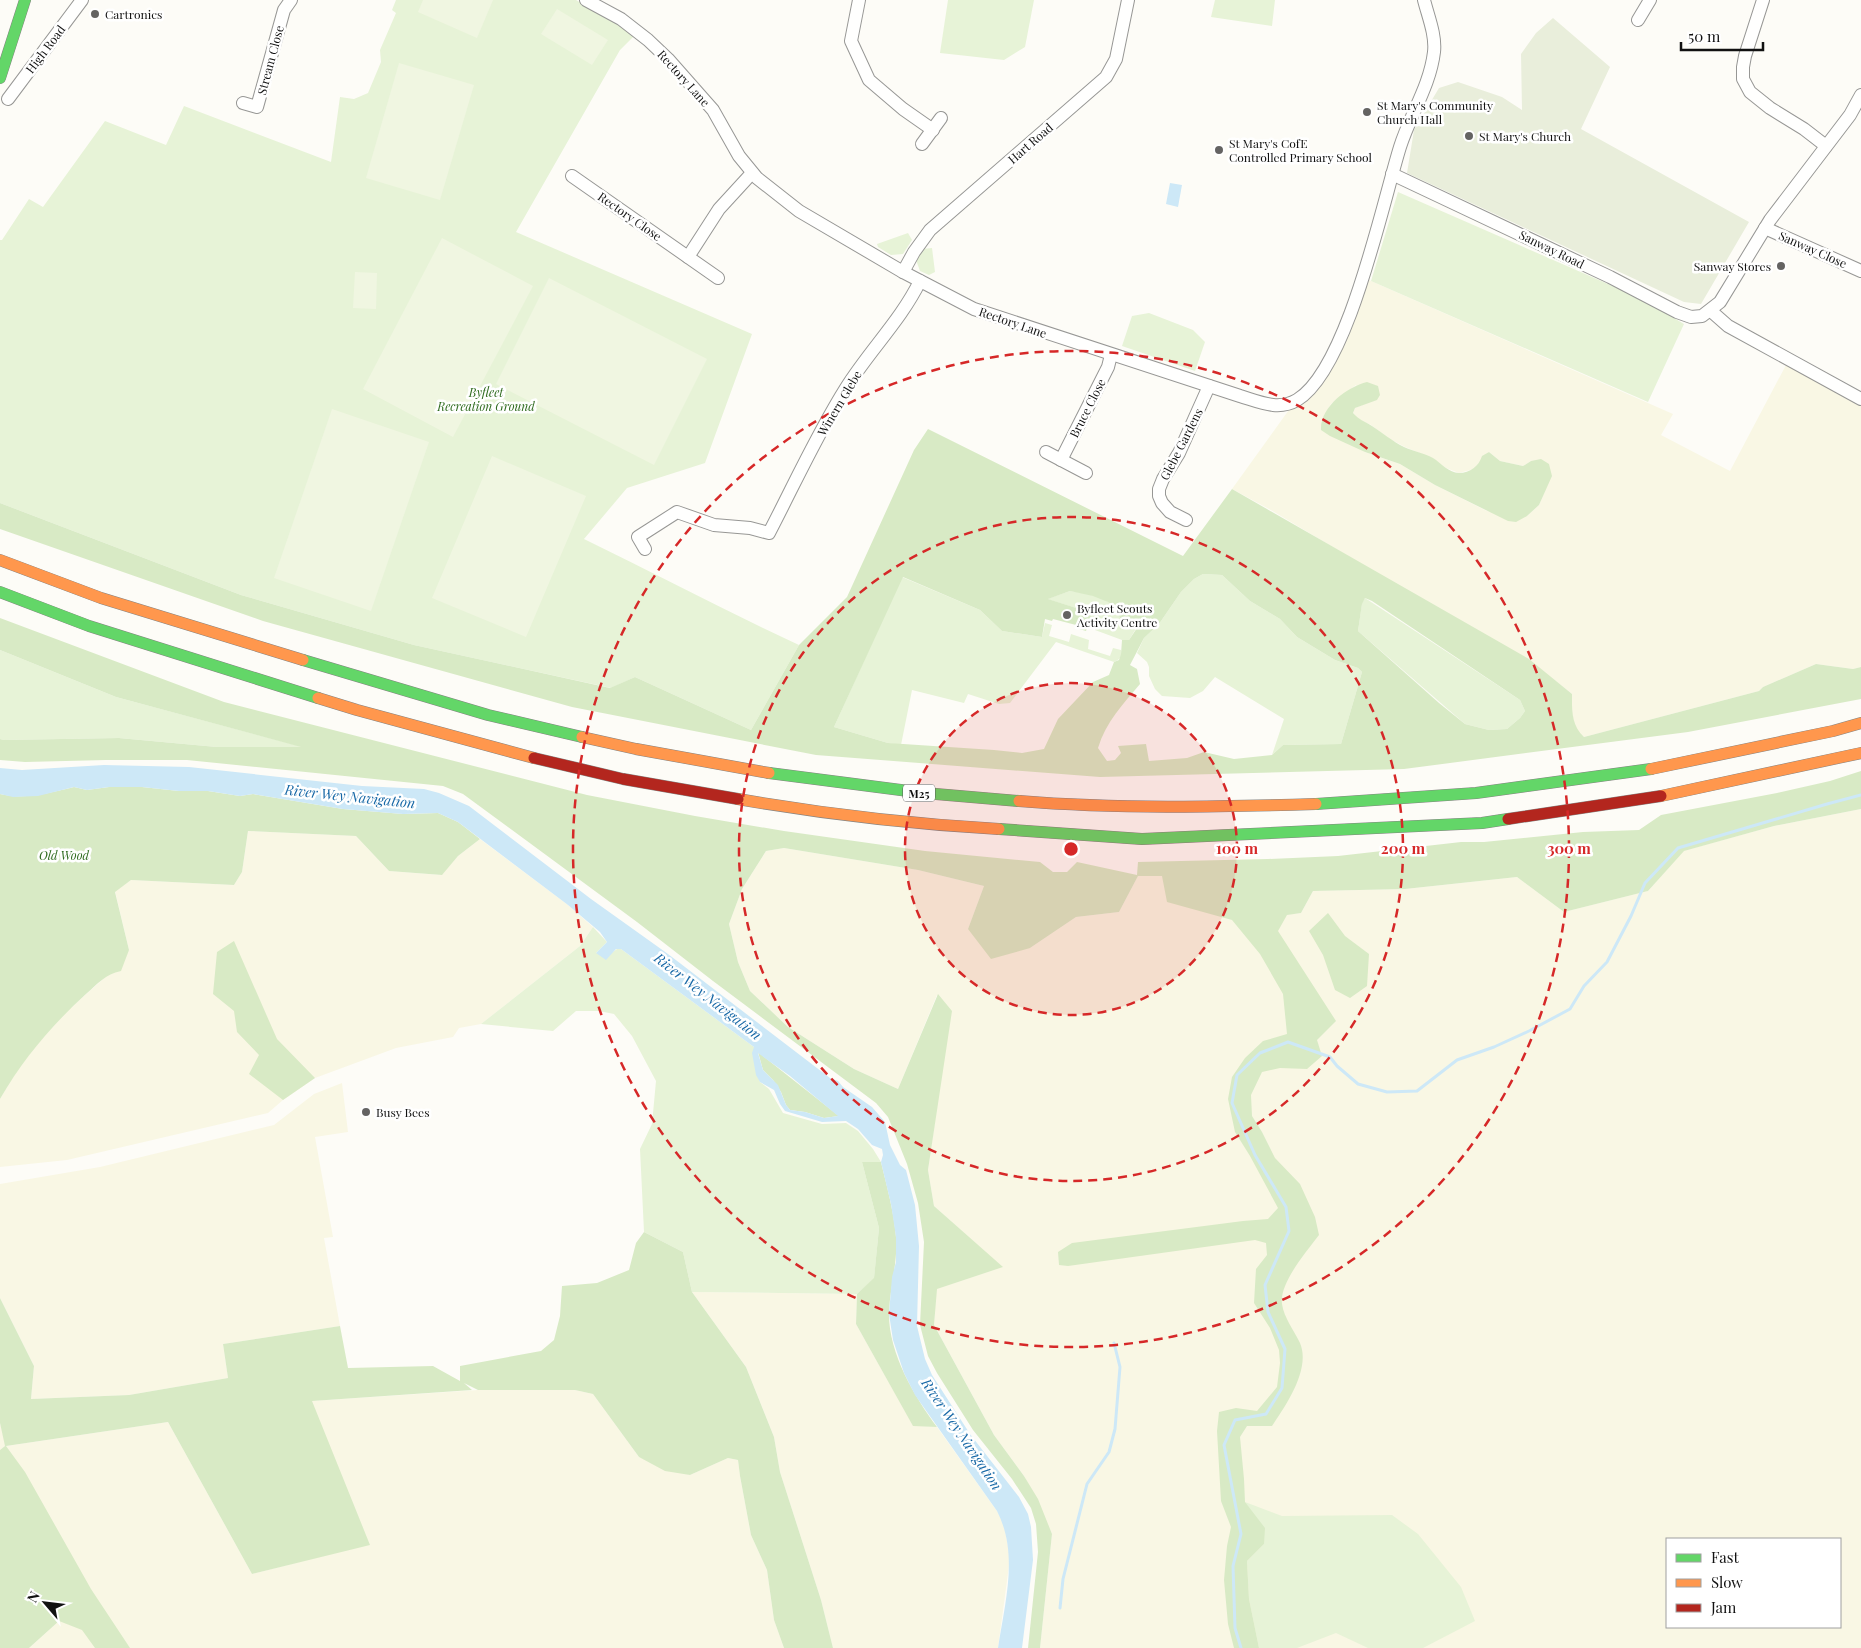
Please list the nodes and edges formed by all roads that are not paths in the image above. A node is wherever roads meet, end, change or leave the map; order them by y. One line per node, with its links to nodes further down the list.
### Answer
1 (25, 0): 11 (main road)
2 (82, 0): 13 (street, High Road)
3 (291, 0): 14 (street, Stream Close)
4 (586, 0): 19 (street, Rectory Lane)
5 (859, 0): 16 (street)
6 (1128, 0): 25 (street, Hart Road)
7 (1424, 0): 20 (street, Rectory Lane)
8 (1650, 0): 10 (street)
9 (1763, 0): 18 (street)
10 (1638, 20)
11 (0, 78)
12 (1861, 95): 18 (street)
13 (8, 99)
14 (243, 103)
15 (940, 118): 16 (street)
16 (932, 130): 17 (street)
17 (922, 144)
18 (1826, 146): 22 (street)
19 (752, 173): 23 (street); 25 (street, Rectory Lane)
20 (1392, 174): 28 (street, Sanway Road); 30 (street, Rectory Lane)
21 (572, 176): 23 (street, Rectory Close)
22 (1765, 228): 24 (street, Sanway Close); 28 (street)
23 (688, 257): 26 (street, Rectory Close)
24 (1861, 271)
25 (904, 272): 27 (street, Rectory Lane)
26 (718, 278)
27 (920, 281): 29 (street, Rectory Lane); 36 (street, Winern Glebe)
28 (1711, 311): 31 (street)
29 (1112, 355): 30 (street, Rectory Lane); 33 (street, Bruce Close)
30 (1209, 386): 35 (street, Glebe Gardens)
31 (1861, 399)
32 (1046, 452): 33 (street)
33 (1061, 460): 34 (street)
34 (1086, 473)
35 (1186, 520)
36 (646, 549)
37 (0, 560): 39 (main road, M25)
38 (0, 592): 40 (main road)
39 (1861, 723)
40 (1861, 753)

